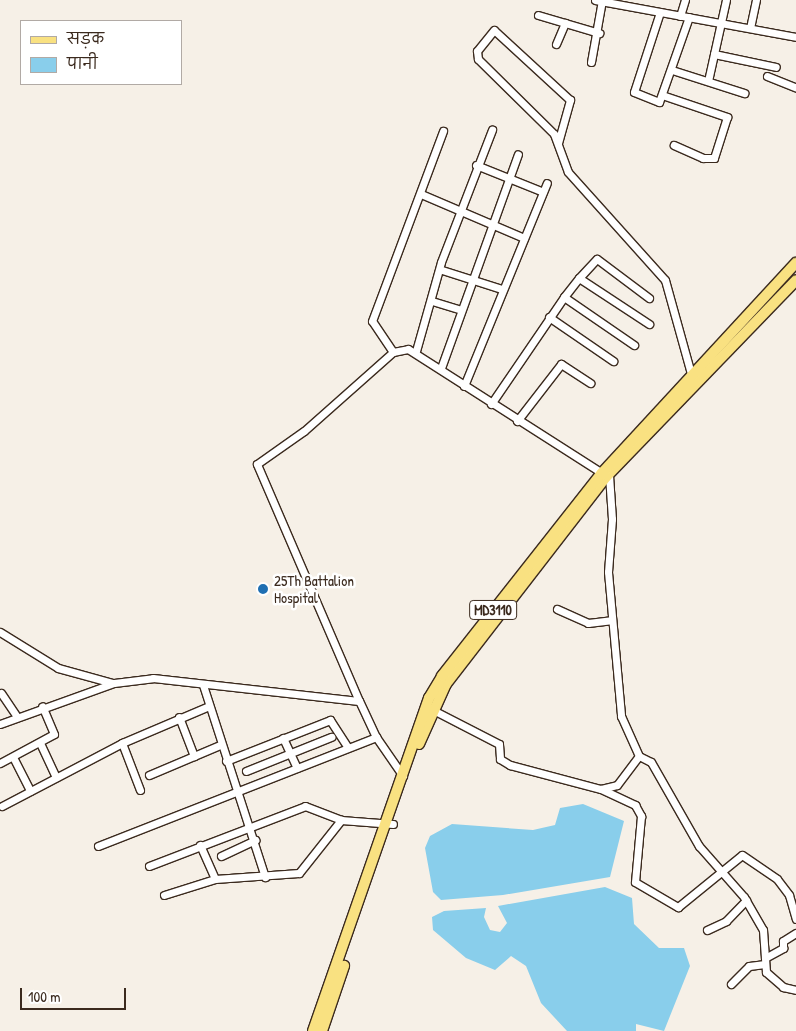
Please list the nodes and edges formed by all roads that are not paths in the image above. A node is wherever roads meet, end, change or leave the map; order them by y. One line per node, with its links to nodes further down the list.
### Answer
1 (685, 0): 7 (street)
2 (726, 0): 10 (street)
3 (756, 0): 11 (street)
4 (600, 1): 5 (street); 12 (street)
5 (660, 12): 7 (street); 23 (street)
6 (538, 16): 9 (street)
7 (680, 16): 8 (street)
8 (689, 17): 10 (street); 18 (street)
9 (565, 23): 12 (street); 14 (street)
10 (720, 23): 11 (street); 15 (street)
11 (750, 28): 13 (street)
12 (599, 33): 16 (street)
13 (796, 37)
14 (556, 44)
15 (714, 54): 17 (street); 20 (street)
16 (591, 62)
17 (776, 67)
18 (672, 70): 20 (street); 23 (street)
19 (767, 76): 21 (street)
20 (708, 81): 22 (street)
21 (796, 86)
22 (744, 93)
23 (662, 95): 27 (street)
24 (492, 130): 29 (street)
25 (443, 131): 33 (street)
26 (558, 143): 26 (street); 54 (street)
27 (674, 145)
28 (518, 154): 30 (street)
29 (476, 165): 30 (street); 34 (street)
30 (508, 178): 32 (street); 35 (street)
31 (547, 183): 32 (street)
32 (543, 192): 36 (street)
33 (421, 194): 34 (street); 51 (street)
34 (460, 211): 35 (street); 38 (street)
35 (492, 224): 36 (street); 40 (street)
36 (524, 238): 42 (street)
37 (796, 263): 54 (main road, MD3110)
38 (442, 270): 40 (street); 45 (street)
39 (579, 278): 43 (street); 44 (street); 48 (street)
40 (472, 279): 42 (street); 46 (street)
41 (796, 280): 59 (main road, MD3110)
42 (502, 290): 56 (street)
43 (564, 297): 47 (street); 49 (street)
44 (649, 298)
45 (432, 302): 46 (street); 50 (street)
46 (461, 310): 53 (street)
47 (549, 317): 52 (street); 57 (street)
48 (649, 324)
49 (634, 345)
50 (416, 351): 51 (street); 53 (street)
51 (393, 352): 66 (street)
52 (614, 361)
53 (441, 368): 56 (street)
54 (691, 374): 59 (main road, MD3110)
55 (590, 383): 58 (street)
56 (464, 386): 57 (street)
57 (491, 404): 58 (street)
58 (516, 420): 59 (street)
59 (606, 475): 61 (street); 69 (main road, MD3110); 89 (main road, MD3110)
60 (558, 609): 61 (street)
61 (611, 620): 82 (street)
62 (0, 632): 63 (street)
63 (114, 683): 64 (street); 67 (street)
64 (203, 685): 66 (street); 68 (street)
65 (1, 693): 70 (street)
66 (359, 701): 74 (street)
67 (42, 706): 70 (street); 76 (street)
68 (207, 707): 71 (street); 78 (street)
69 (433, 710): 89 (main road, MD3110); 91 (street)
70 (16, 715): 72 (street)
71 (179, 717): 77 (street); 81 (street)
72 (0, 724)
73 (331, 737): 80 (street)
74 (376, 737): 79 (street); 89 (street)
75 (283, 738): 79 (street); 80 (street); 84 (street)
76 (40, 743): 83 (street); 90 (street)
77 (122, 743): 90 (street); 92 (street)
78 (220, 745): 81 (street); 84 (street)
79 (348, 748): 86 (street)
80 (290, 754): 86 (street); 87 (street)
81 (194, 756): 88 (street)
82 (638, 756): 91 (street); 104 (street)
83 (14, 757): 85 (street); 93 (street)
84 (226, 761): 94 (street)
85 (0, 763)
86 (297, 768): 94 (street)
87 (246, 772)
88 (149, 775)
89 (403, 776): 97 (main road, MD3110)
90 (56, 778): 93 (street)
91 (600, 789): 104 (street)
92 (140, 790)
93 (30, 791): 95 (street)
94 (238, 792): 98 (street); 101 (street)
95 (2, 806)
96 (341, 820): 97 (street); 98 (street); 105 (street)
97 (389, 823): 115 (main road, MD3110); 116 (main road, MD3110)
98 (251, 824): 99 (street); 100 (street)
99 (256, 840): 102 (street); 105 (street)
100 (200, 845): 103 (street); 106 (street)
101 (98, 846)
102 (221, 856)
103 (149, 866)
104 (721, 870): 108 (street); 109 (street)
105 (265, 878): 106 (street)
106 (215, 879): 107 (street)
107 (164, 895)
108 (746, 900): 110 (street); 112 (street)
109 (796, 919)
110 (707, 930)
111 (796, 933): 112 (street)
112 (765, 961): 113 (street); 114 (street)
113 (731, 984)
114 (796, 990)
115 (313, 1031)
116 (322, 1031)

